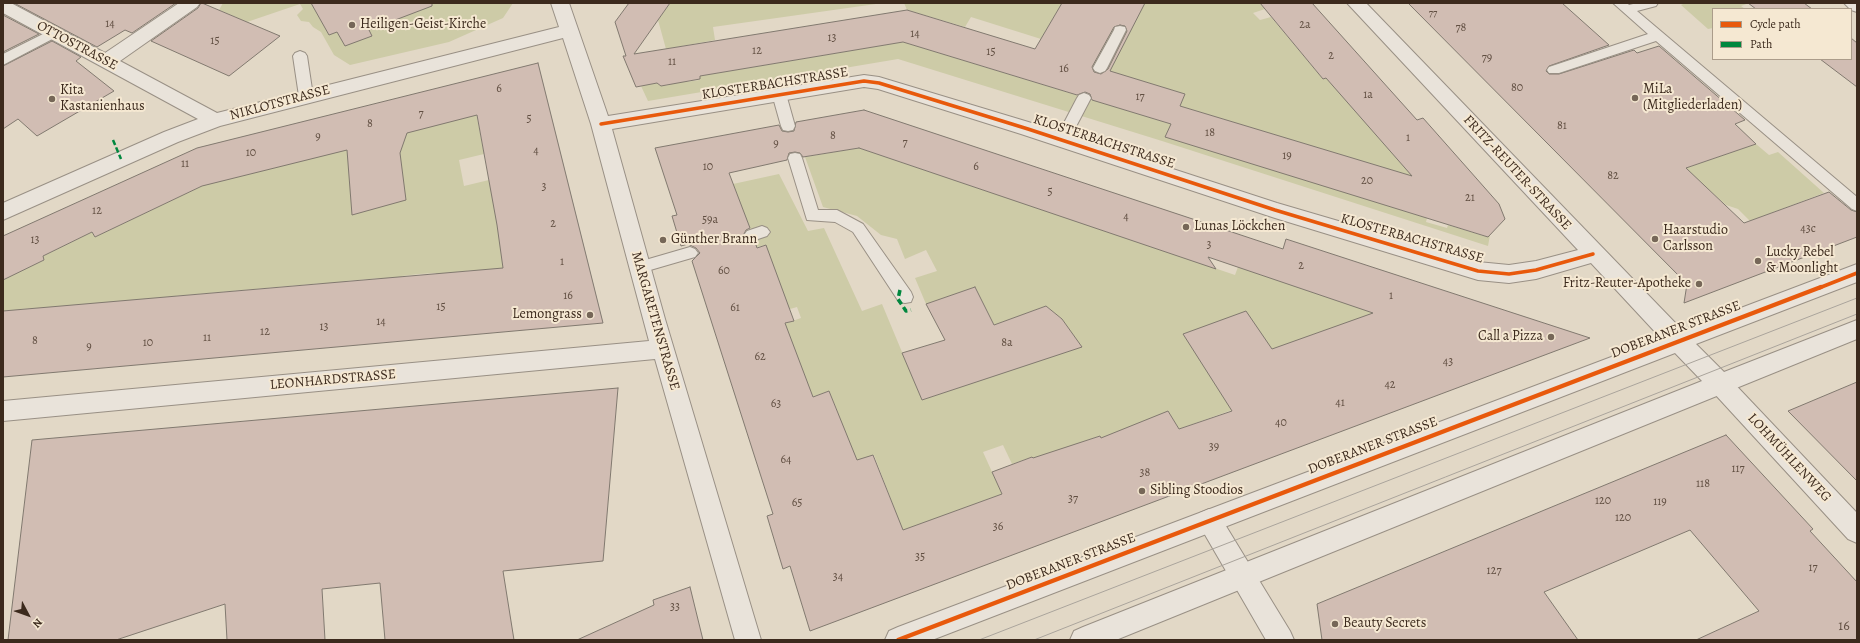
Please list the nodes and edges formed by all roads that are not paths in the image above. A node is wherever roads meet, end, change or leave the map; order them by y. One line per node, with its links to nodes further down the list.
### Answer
1 (191, 3): 15 (street)
2 (560, 3): 10 (street, MARGARETENSTRASSE)
3 (1356, 3): 29 (street, FRITZ-REUTER-STRASSE)
4 (1652, 3): 8 (lane)
5 (1853, 3): 7 (street)
6 (3, 6): 11 (street, OTTOSTRASSE)
7 (1857, 6)
8 (1623, 7): 12 (lane)
9 (1120, 30): 16 (lane)
10 (568, 31): 19 (street, NIKLOTSTRASSE); 22 (street, MARGARETENSTRASSE)
11 (53, 33): 14 (lane); 15 (street, OTTOSTRASSE)
12 (1657, 36): 17 (lane); 26 (lane)
13 (300, 56): 19 (lane)
14 (3, 60)
15 (107, 61): 21 (street, OTTOSTRASSE)
16 (1100, 68)
17 (1554, 70)
18 (779, 94): 22 (street, KLOSTERBACHSTRASSE); 23 (lane); 24 (street, KLOSTERBACHSTRASSE)
19 (306, 96): 21 (street, NIKLOTSTRASSE)
20 (1084, 98): 24 (lane)
21 (215, 120): 27 (street, NIKLOTSTRASSE)
22 (601, 124): 30 (street, MARGARETENSTRASSE)
23 (788, 126)
24 (1062, 140): 29 (street, KLOSTERBACHSTRASSE)
25 (796, 158): 32 (lane)
26 (1857, 205)
27 (3, 212)
28 (690, 253): 30 (lane)
29 (1593, 254): 34 (street, FRITZ-REUTER-STRASSE)
30 (640, 267): 35 (street, MARGARETENSTRASSE)
31 (1857, 273): 34 (street, DOBERANER STRASSE)
32 (905, 297)
33 (1857, 329): 36 (street)
34 (1678, 341): 36 (street, DOBERANER STRASSE); 38 (street, DOBERANER STRASSE)
35 (663, 349): 37 (street, LEONHARDSTRASSE); 41 (street, MARGARETENSTRASSE)
36 (1720, 384): 39 (street, LOHMÜHLENWEG); 40 (street)
37 (3, 411)
38 (1209, 521): 40 (street); 42 (street, DOBERANER STRASSE)
39 (1857, 531)
40 (1242, 576): 43 (street); 44 (street)
41 (748, 640)
42 (898, 640)
43 (1083, 640)
44 (1281, 640)

